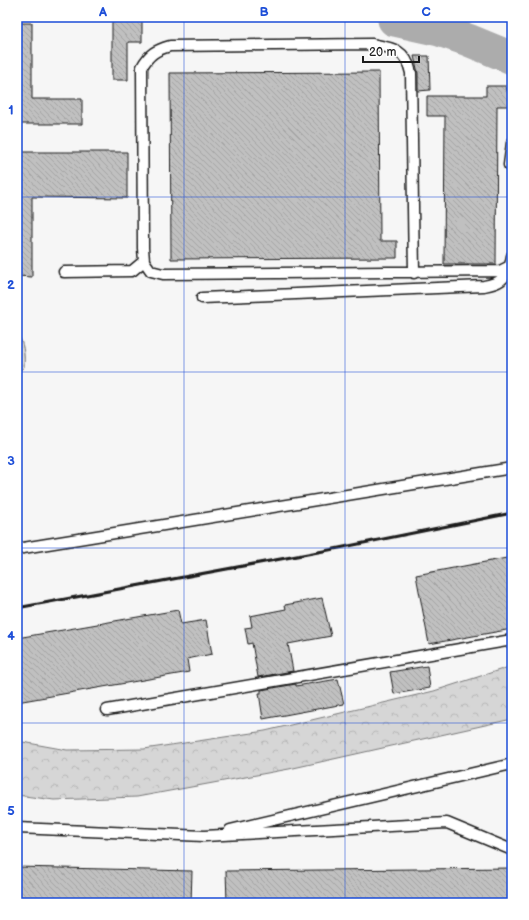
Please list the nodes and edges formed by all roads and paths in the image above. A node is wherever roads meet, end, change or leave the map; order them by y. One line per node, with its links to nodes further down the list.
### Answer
1 (512, 144): 2 (lane)
2 (509, 165)
3 (144, 261): 5 (lane); 6 (lane); 6 (lane)
4 (511, 261): 6 (lane); 7 (lane)
5 (64, 272)
6 (414, 273)
7 (202, 298)
8 (512, 468): 9 (lane)
9 (17, 549)
10 (512, 640): 11 (lane)
11 (107, 710)
12 (512, 764): 14 (lane)
13 (17, 828): 14 (lane)
14 (204, 836): 15 (lane)
15 (512, 850)

